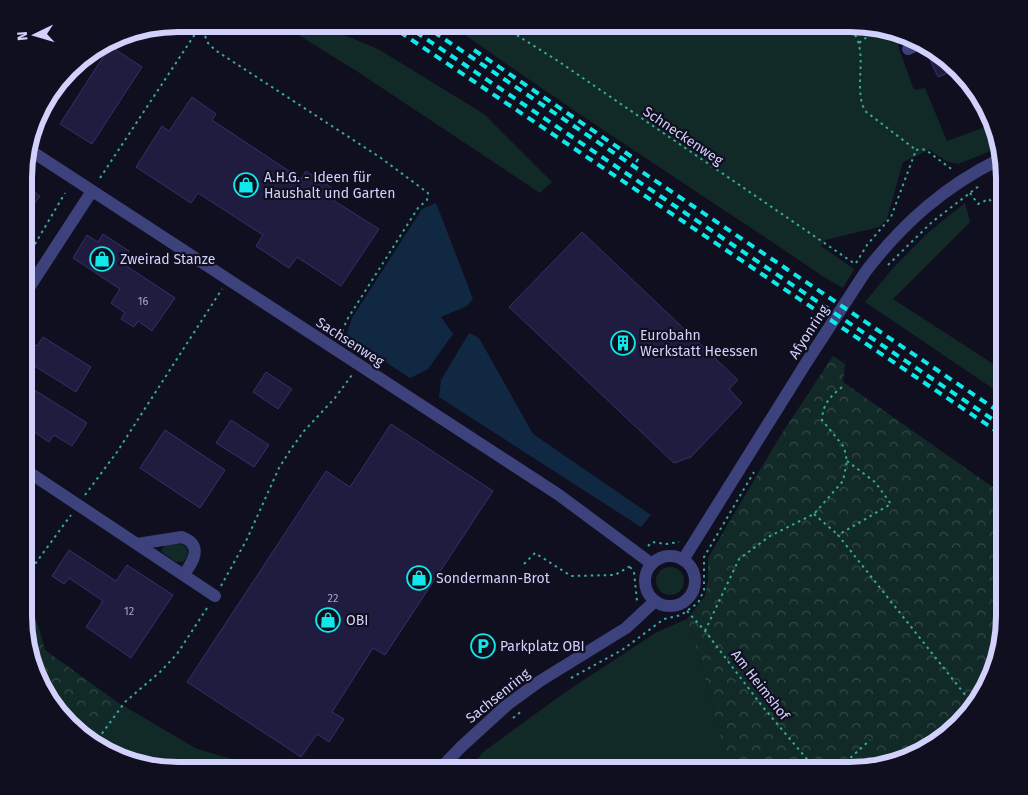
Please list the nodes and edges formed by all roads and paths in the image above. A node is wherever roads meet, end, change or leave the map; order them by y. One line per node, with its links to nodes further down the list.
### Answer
1 (196, 32): 13 (path)
2 (204, 32): 23 (path)
3 (511, 32): 19 (path, Schneckenweg)
4 (853, 33): 7 (path)
5 (871, 34): 7 (path)
6 (898, 41): 9 (path)
7 (859, 43): 10 (path)
8 (912, 47): 9 (street)
9 (908, 49)
10 (916, 150): 14 (path); 19 (path)
11 (35, 154): 15 (street, Sachsenweg)
12 (994, 162): 14 (street, Afyonring)
13 (100, 178)
14 (960, 180): 17 (path); 20 (street, Afyonring)
15 (92, 191): 21 (street, Sachsenweg); 22 (street)
16 (65, 193): 18 (path)
17 (995, 206)
18 (32, 249)
19 (855, 264): 20 (path, Schneckenweg)
20 (866, 271): 32 (street, Afyonring)
21 (227, 280): 24 (street, Sachsenweg); 28 (path)
22 (32, 283)
23 (341, 338)
24 (359, 365): 33 (street, Sachsenweg); 41 (path)
25 (842, 387): 26 (path)
26 (847, 461): 29 (path); 30 (path)
27 (33, 475): 28 (street)
28 (78, 505): 31 (street); 38 (path)
29 (814, 514): 30 (path); 44 (path)
30 (838, 535): 45 (path)
31 (137, 544): 40 (street); 40 (street)
32 (690, 548): 33 (path); 34 (path); 35 (street, Afyonring)
33 (641, 555): 37 (street, Sachsenweg)
34 (704, 557)
35 (684, 560): 37 (street); 42 (street)
36 (524, 564): 39 (path)
37 (652, 564): 42 (street)
38 (33, 565)
39 (630, 567)
40 (184, 574): 41 (street)
41 (215, 596): 46 (path)
42 (655, 601): 48 (street, Sachsenring)
43 (687, 612): 44 (path, Am Heimshof)
44 (705, 631): 49 (path, Am Heimshof)
45 (969, 700)
46 (98, 738)
47 (870, 740): 50 (path)
48 (446, 762)
49 (809, 762)
50 (848, 762)

